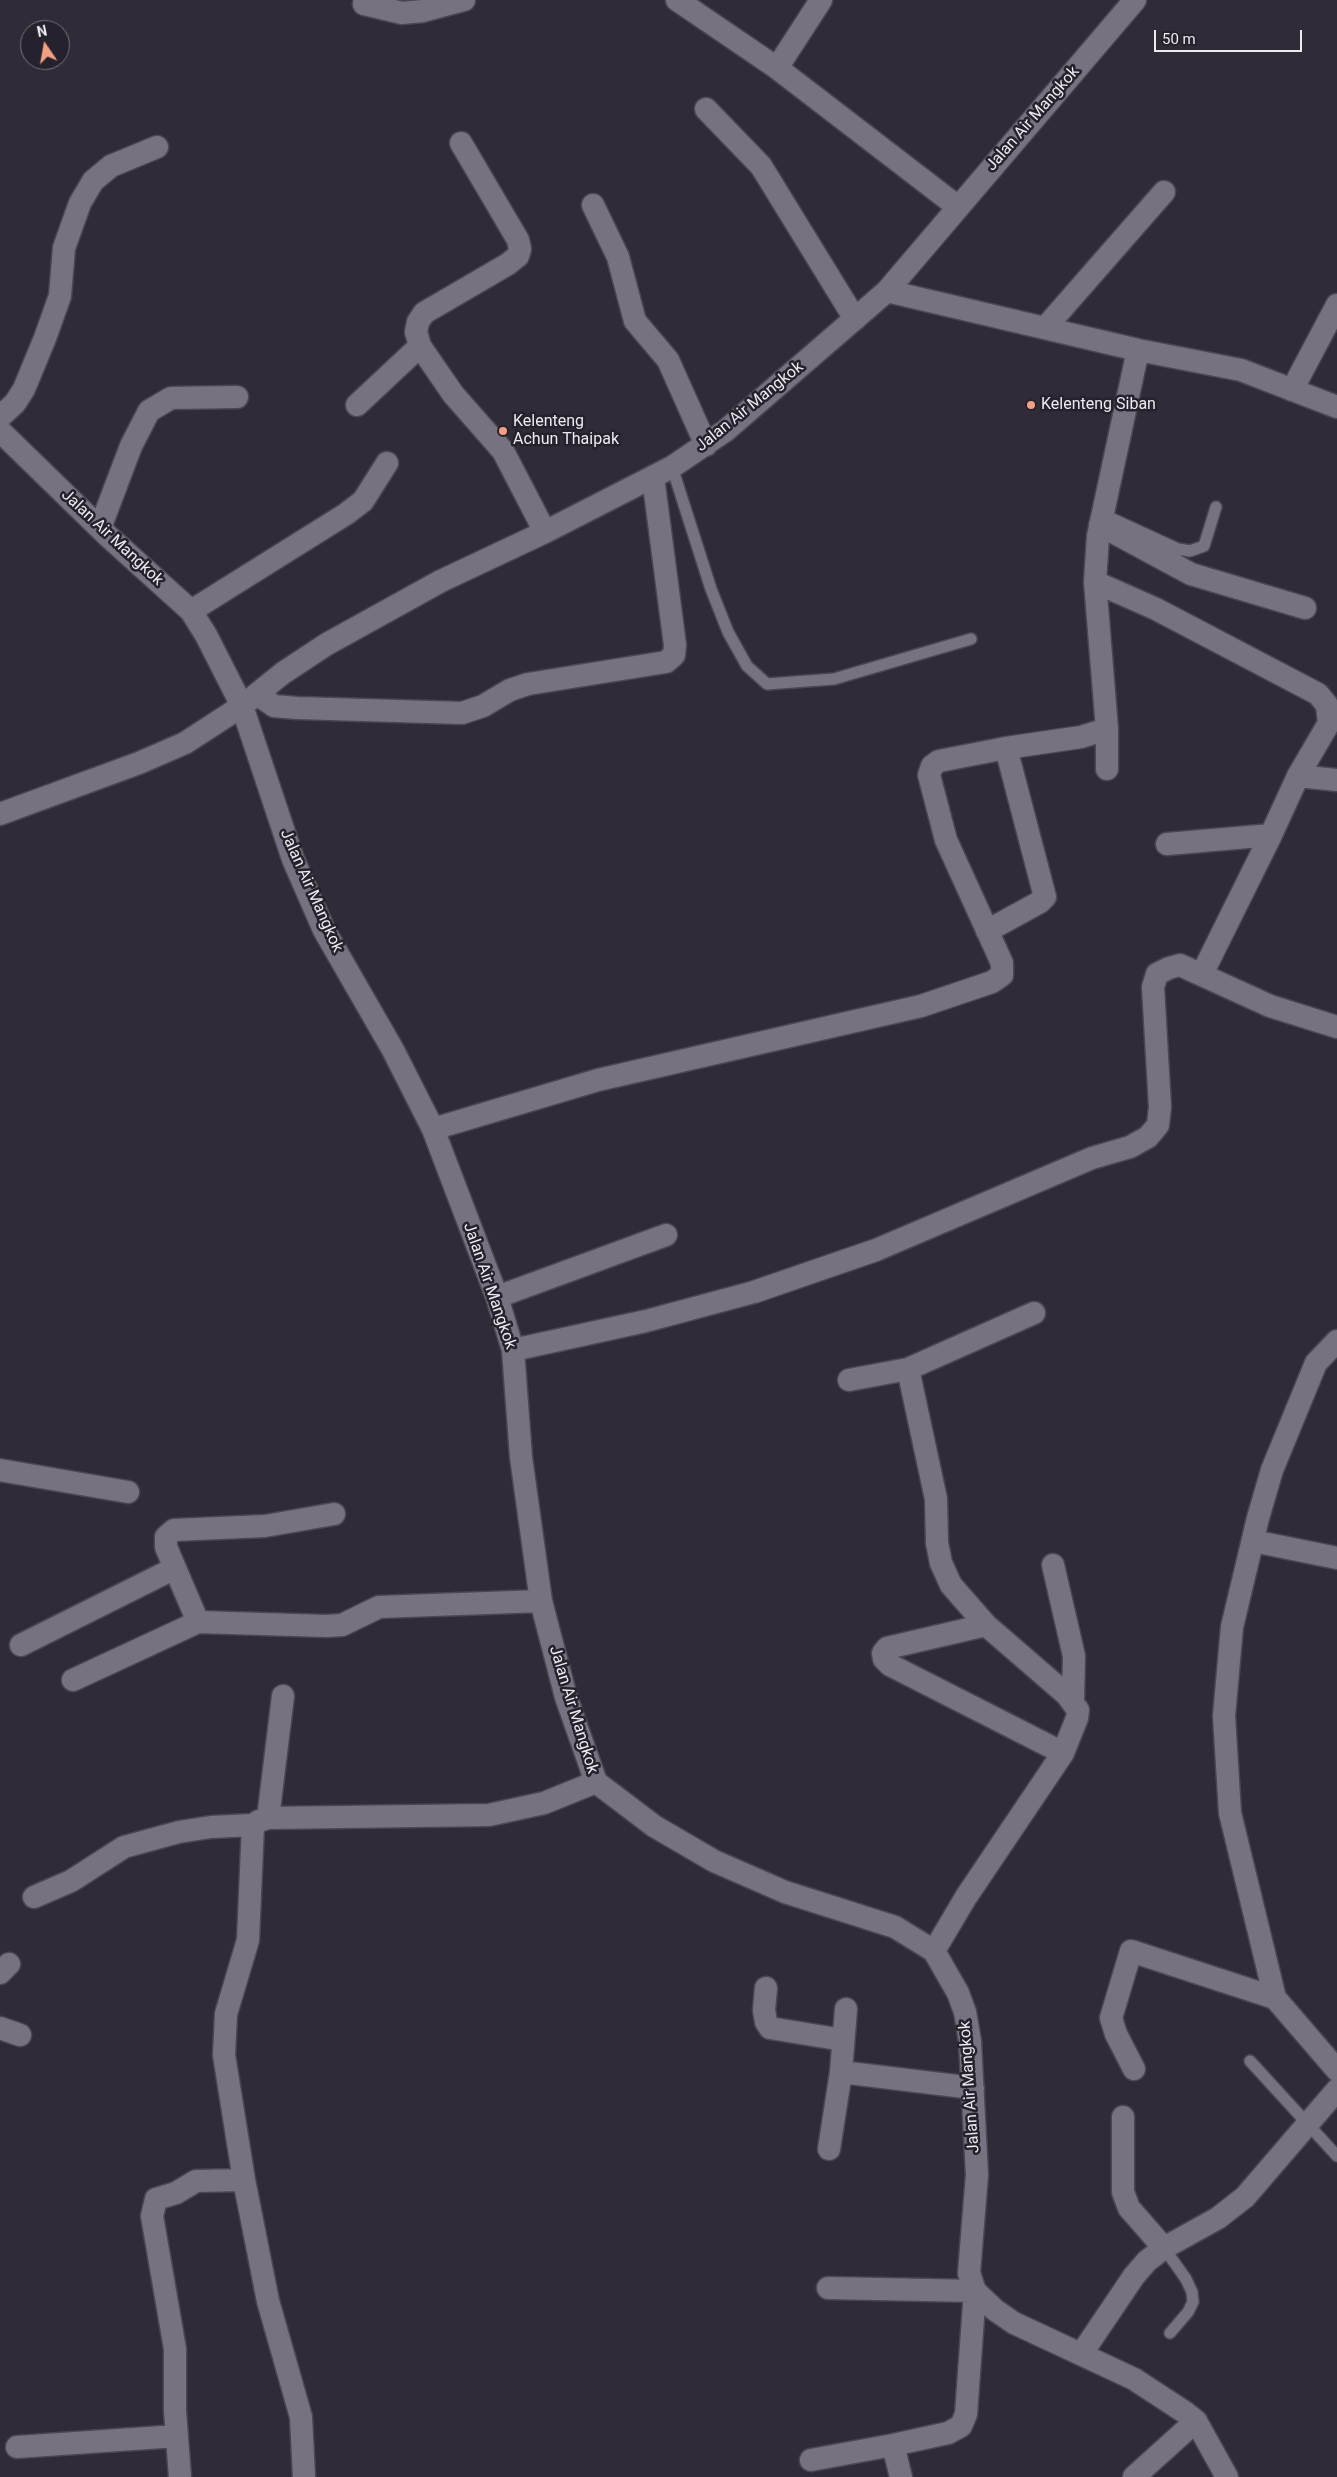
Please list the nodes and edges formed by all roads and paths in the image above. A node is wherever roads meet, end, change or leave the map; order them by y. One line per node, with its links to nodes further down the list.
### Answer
1 (464, 0): 5 (street)
2 (677, 0): 6 (street)
3 (821, 0): 6 (street)
4 (1135, 0): 12 (street, Jalan Air Mangkok)
5 (364, 4)
6 (777, 68): 12 (street)
7 (706, 109): 15 (street)
8 (461, 143): 17 (street)
9 (157, 147): 23 (street)
10 (1164, 192): 16 (street)
11 (594, 205): 25 (street)
12 (958, 207): 13 (street, Jalan Air Mangkok)
13 (887, 291): 15 (street, Jalan Air Mangkok); 16 (street)
14 (1337, 305): 19 (street)
15 (855, 319): 25 (street, Jalan Air Mangkok)
16 (1045, 328): 18 (street)
17 (420, 346): 21 (street); 31 (street)
18 (1138, 350): 19 (street); 29 (street)
19 (1292, 390): 22 (street)
20 (237, 397): 30 (street)
21 (357, 405)
22 (1337, 407)
23 (0, 418)
24 (0, 431): 30 (street, Jalan Air Mangkok)
25 (706, 445): 27 (street, Jalan Air Mangkok)
26 (387, 463): 35 (street)
27 (663, 472): 31 (street, Jalan Air Mangkok); 36 (lane); 37 (street)
28 (1216, 507): 32 (lane)
29 (1101, 520): 32 (street); 33 (street)
30 (100, 528): 35 (street, Jalan Air Mangkok)
31 (545, 532): 37 (street, Jalan Air Mangkok)
32 (1175, 557): 34 (street)
33 (1096, 582): 38 (street); 41 (street)
34 (1305, 608)
35 (191, 611): 37 (street, Jalan Air Mangkok)
36 (971, 640)
37 (250, 700): 43 (street, Jalan Air Mangkok); 49 (street, Jalan Air Mangkok)
38 (1107, 729): 39 (street); 40 (street)
39 (1006, 748): 46 (street); 46 (street)
40 (1107, 770)
41 (1298, 776): 42 (street); 44 (street)
42 (1337, 780)
43 (0, 814)
44 (1271, 835): 45 (street); 47 (street)
45 (1167, 844)
46 (988, 931): 49 (street)
47 (1202, 974): 48 (street); 54 (street)
48 (1337, 1026)
49 (433, 1129): 51 (street, Jalan Air Mangkok)
50 (666, 1235): 51 (street)
51 (497, 1298): 54 (street, Jalan Air Mangkok)
52 (1034, 1313): 55 (street)
53 (1337, 1341): 60 (street)
54 (512, 1350): 64 (street, Jalan Air Mangkok)
55 (908, 1369): 56 (street); 66 (street)
56 (849, 1380)
57 (0, 1470): 58 (street)
58 (128, 1492)
59 (334, 1514): 63 (street)
60 (1253, 1541): 61 (street); 77 (street)
61 (1337, 1558)
62 (1053, 1566): 70 (street)
63 (175, 1568): 65 (street); 67 (street)
64 (541, 1601): 65 (street); 72 (street, Jalan Air Mangkok)
65 (198, 1622): 68 (street)
66 (986, 1626): 70 (street); 71 (street)
67 (22, 1645)
68 (73, 1680)
69 (283, 1696): 73 (street)
70 (1073, 1700): 71 (street)
71 (1063, 1753): 75 (street)
72 (596, 1782): 73 (street); 75 (street, Jalan Air Mangkok)
73 (260, 1822): 74 (street); 90 (street)
74 (34, 1898)
75 (934, 1951): 84 (street, Jalan Air Mangkok)
76 (766, 1988): 79 (street)
77 (1275, 1998): 81 (street); 82 (street)
78 (846, 2009): 79 (street)
79 (843, 2040): 83 (street)
80 (1250, 2061): 87 (lane)
81 (1134, 2069)
82 (1337, 2070)
83 (841, 2072): 84 (street); 88 (street)
84 (972, 2088): 93 (street, Jalan Air Mangkok)
85 (1337, 2090): 87 (street)
86 (1123, 2117): 91 (street)
87 (1307, 2125): 89 (lane); 91 (street)
88 (829, 2149)
89 (1337, 2156)
90 (244, 2180): 97 (street); 102 (street)
91 (1164, 2248): 94 (lane); 95 (street)
92 (828, 2288): 93 (street)
93 (975, 2291): 95 (street); 98 (street, Jalan Air Mangkok)
94 (1170, 2333)
95 (1082, 2353): 96 (street)
96 (1196, 2421): 104 (street); 105 (street)
97 (177, 2436): 99 (street); 101 (street)
98 (893, 2445): 100 (street); 103 (street)
99 (17, 2447)
100 (811, 2460)
101 (180, 2477)
102 (304, 2477)
103 (901, 2477)
104 (1134, 2477)
105 (1227, 2477)

